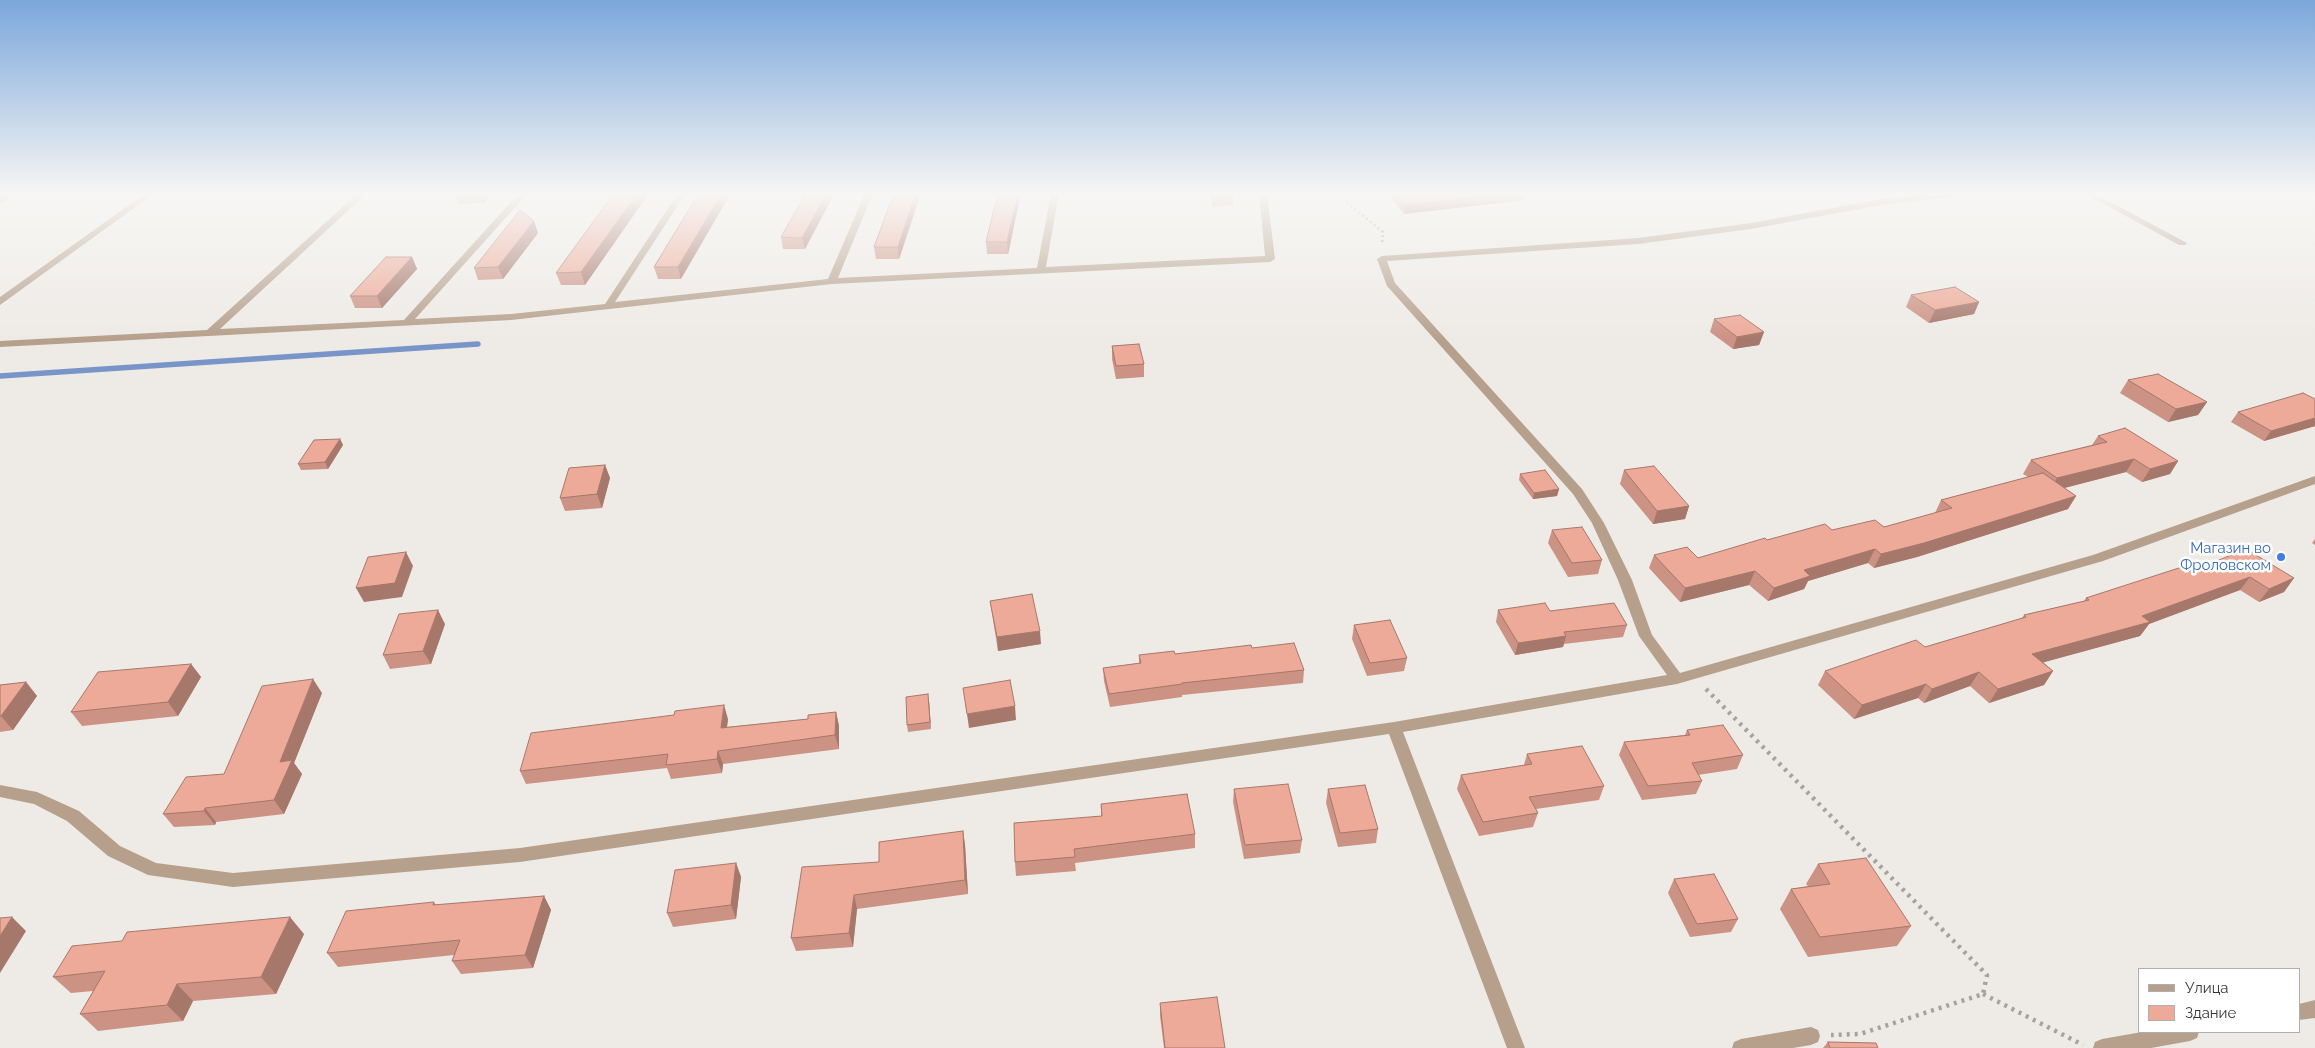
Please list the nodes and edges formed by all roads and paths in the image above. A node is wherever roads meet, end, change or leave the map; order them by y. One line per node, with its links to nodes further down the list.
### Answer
1 (83, 242): 13 (street)
2 (310, 242): 16 (street)
3 (480, 242): 15 (street)
4 (650, 242): 14 (street)
5 (848, 242): 12 (street)
6 (1046, 242): 11 (street)
7 (1268, 242): 11 (street)
8 (1383, 242): 10 (path)
9 (1625, 242): 10 (street)
10 (1382, 259): 20 (street)
11 (1041, 271): 12 (street)
12 (832, 281): 14 (street)
13 (0, 302)
14 (608, 306): 15 (street)
15 (406, 323): 16 (street)
16 (210, 333): 17 (street)
17 (0, 344)
18 (2315, 480): 19 (street)
19 (1693, 676): 20 (street); 23 (path)
20 (1677, 680): 21 (street)
21 (1394, 728): 22 (street); 29 (street)
22 (0, 791)
23 (1983, 994): 27 (path); 30 (path)
24 (2315, 1009): 25 (street)
25 (2300, 1012)
26 (2184, 1033): 31 (street)
27 (1811, 1036): 28 (street)
28 (1748, 1047)
29 (1516, 1048)
30 (2089, 1048)
31 (2102, 1048)

